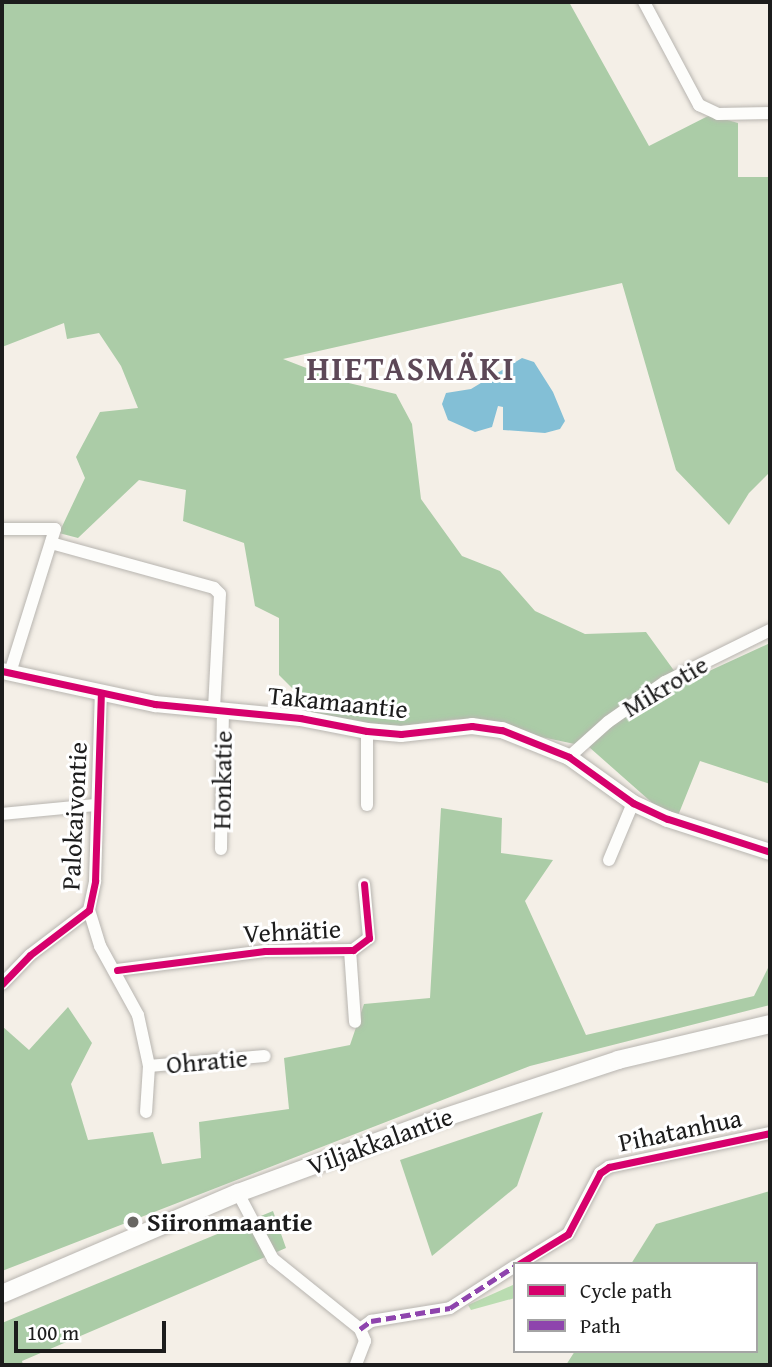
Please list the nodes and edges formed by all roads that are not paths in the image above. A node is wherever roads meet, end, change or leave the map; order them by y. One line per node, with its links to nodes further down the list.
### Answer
1 (644, 2): 2 (street)
2 (770, 113)
3 (2, 529): 4 (street)
4 (53, 536): 6 (street); 8 (street, Honkatie)
5 (770, 630): 10 (street, Mikrotie)
6 (6, 672): 7 (street, Takamaantie)
7 (101, 693): 8 (street, Takamaantie); 12 (street, Palokaivontie)
8 (219, 711): 9 (street, Takamaantie); 15 (street, Honkatie)
9 (366, 731): 10 (street, Takamaantie); 13 (street)
10 (569, 757): 11 (street, Takamaantie)
11 (633, 803): 16 (street, Takamaantie); 17 (street)
12 (95, 805): 14 (street); 19 (street, Palokaivontie)
13 (367, 805)
14 (2, 814)
15 (221, 849)
16 (770, 852)
17 (609, 860)
18 (363, 884): 20 (street, Vehnätie)
19 (89, 911): 21 (street); 22 (street, Palokaivontie)
20 (350, 950): 21 (street, Vehnätie); 23 (street)
21 (117, 970): 26 (street)
22 (2, 984)
23 (355, 1023)
24 (770, 1024): 29 (main road, Viljakkalantie)
25 (265, 1056): 26 (street, Ohratie)
26 (149, 1066): 27 (street)
27 (146, 1112)
28 (770, 1133): 30 (street, Pihatanhua)
29 (238, 1193): 32 (main road, Viljakkalantie); 33 (street)
30 (522, 1262)
31 (513, 1268): 33 (street, Pihatanhua)
32 (2, 1294)
33 (360, 1329): 34 (street)
34 (356, 1365)

